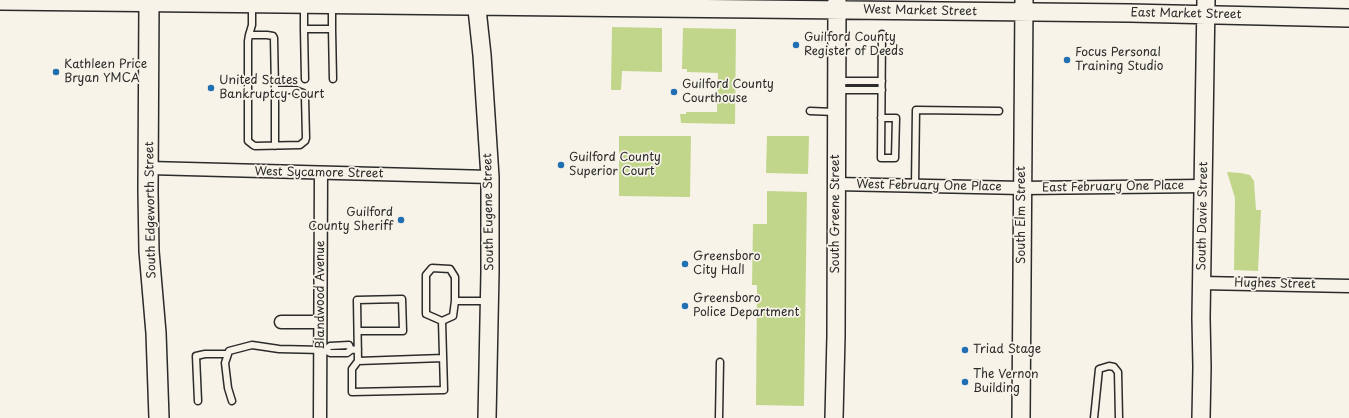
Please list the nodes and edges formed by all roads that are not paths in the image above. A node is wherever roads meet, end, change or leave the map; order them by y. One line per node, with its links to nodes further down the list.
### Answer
1 (0, 1): 2 (main road, West Market Street)
2 (89, 1): 3 (main road, West Market Street)
3 (149, 1): 5 (main road, West Market Street); 29 (main road, South Edgeworth Street)
4 (476, 3): 7 (main road, West Market Street); 9 (main road, West Market Street); 31 (main road, South Eugene Street)
5 (252, 4): 6 (main road, West Market Street); 17 (lane)
6 (304, 4): 9 (main road, West Market Street); 14 (lane)
7 (592, 4): 8 (main road, West Market Street)
8 (673, 4): 10 (main road, West Market Street)
9 (332, 5): 15 (lane)
10 (837, 5): 11 (main road, West Market Street); 21 (main road, South Greene Street)
11 (1024, 6): 12 (main road, East Market Street); 35 (main road, South Elm Street)
12 (1206, 7): 13 (main road, East Market Street); 34 (main road, South Davie Street)
13 (1349, 18)
14 (304, 29): 15 (lane); 18 (lane)
15 (332, 29): 19 (lane)
16 (882, 34): 20 (lane)
17 (248, 38): 22 (lane); 28 (lane)
18 (305, 79)
19 (333, 79)
20 (882, 81): 21 (lane); 23 (lane)
21 (837, 86): 23 (lane); 26 (main road, South Greene Street)
22 (275, 90): 28 (lane); 28 (lane)
23 (882, 90): 27 (lane)
24 (999, 111): 33 (lane)
25 (810, 112): 26 (lane)
26 (837, 112): 32 (main road, South Greene Street)
27 (881, 118): 27 (lane)
28 (275, 146)
29 (149, 168): 30 (street, West Sycamore Street); 52 (main road, South Edgeworth Street)
30 (321, 173): 31 (street, West Sycamore Street); 42 (street, Blandwood Avenue)
31 (490, 177): 39 (main road, South Eugene Street)
32 (836, 184): 33 (street, West February One Place); 56 (main road, South Greene Street)
33 (915, 186): 35 (street, West February One Place)
34 (1203, 186): 35 (street, East February One Place); 36 (main road, South Davie Street)
35 (1022, 188): 57 (main road, South Elm Street)
36 (1201, 283): 37 (street, Hughes Street); 60 (main road, South Davie Street)
37 (1349, 286)
38 (455, 301): 39 (lane); 40 (lane); 40 (lane)
39 (489, 301): 54 (main road, South Eugene Street)
40 (442, 321): 47 (lane)
41 (281, 322): 42 (street)
42 (320, 322): 44 (street, Blandwood Avenue)
43 (358, 331): 43 (lane); 45 (lane)
44 (323, 350): 45 (lane); 46 (lane); 53 (street, Blandwood Avenue)
45 (355, 350): 48 (lane)
46 (228, 354): 50 (lane); 51 (lane)
47 (443, 358): 48 (lane); 48 (lane)
48 (358, 361)
49 (720, 362): 55 (lane)
50 (198, 401)
51 (232, 401)
52 (159, 418)
53 (320, 418)
54 (487, 418)
55 (719, 418)
56 (834, 418)
57 (1021, 418)
58 (1094, 418): 59 (lane)
59 (1119, 418)
60 (1201, 418)

